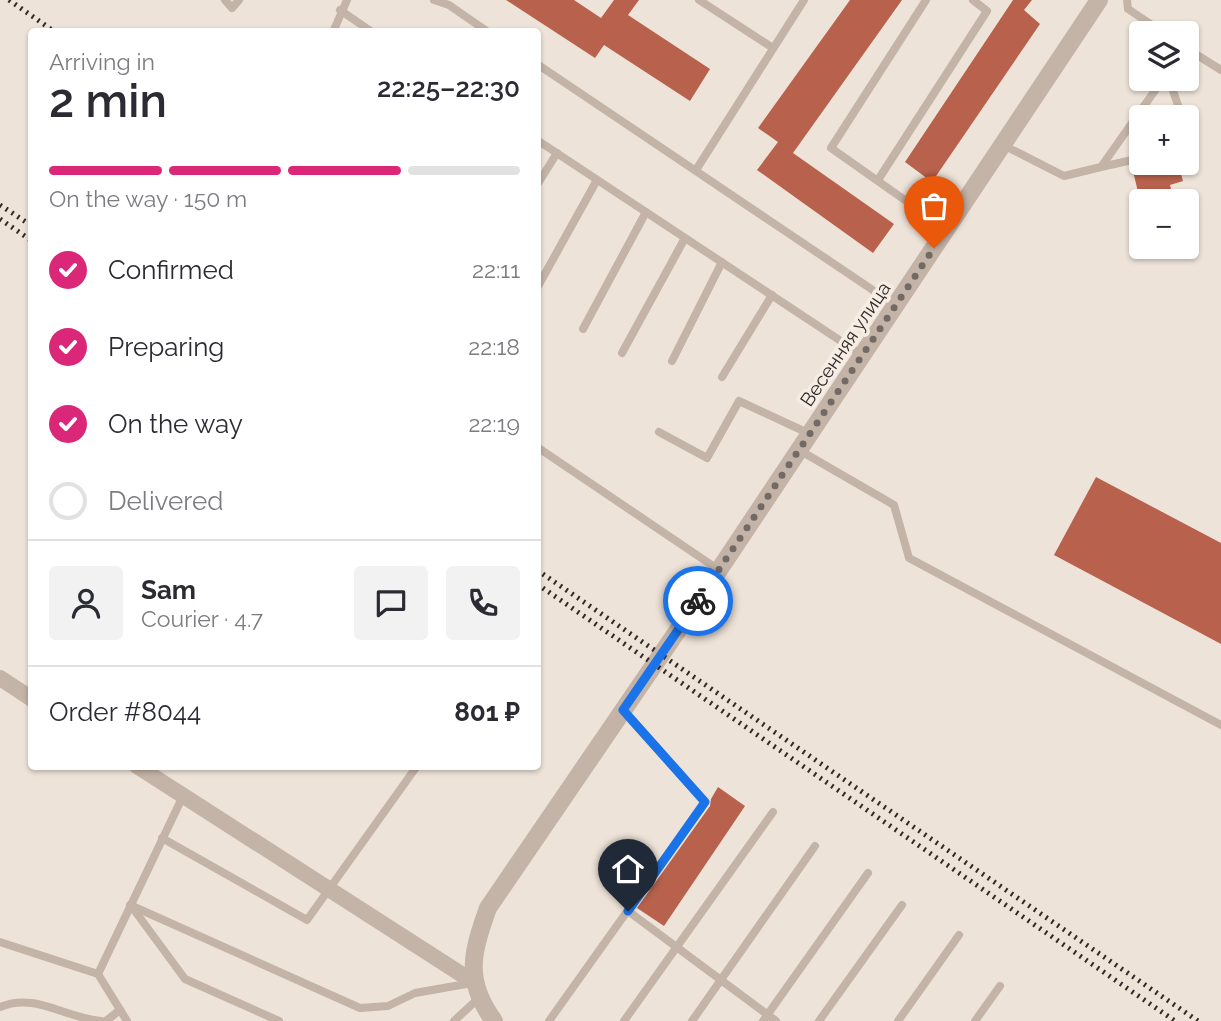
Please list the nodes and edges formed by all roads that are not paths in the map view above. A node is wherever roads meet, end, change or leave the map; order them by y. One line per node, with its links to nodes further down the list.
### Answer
1 (225, 0): 2 (lane)
2 (239, 0)
3 (347, 0): 11 (lane)
4 (434, 0): 15 (lane)
5 (699, 0): 16 (lane)
6 (804, 0): 16 (lane)
7 (926, 0): 29 (lane)
8 (973, 0): 29 (lane)
9 (1100, 0): 22 (street, Весенняя улица)
10 (1127, 0): 12 (lane)
11 (340, 10): 13 (lane); 14 (lane)
12 (1146, 21)
13 (334, 28)
14 (366, 28)
15 (482, 28)
16 (774, 48): 26 (lane)
17 (1199, 56): 19 (lane)
18 (541, 67): 26 (lane)
19 (1221, 70)
20 (1155, 91): 25 (lane)
21 (541, 144): 23 (lane)
22 (1003, 145): 25 (lane); 31 (street, Весенняя улица)
23 (556, 153): 27 (lane); 28 (lane)
24 (1129, 161): 25 (lane)
25 (1101, 167)
26 (696, 170): 36 (lane)
27 (541, 178)
28 (597, 180): 30 (lane); 34 (lane)
29 (877, 180): 31 (lane)
30 (646, 212): 32 (lane); 37 (lane)
31 (946, 229): 36 (street, Весенняя улица)
32 (685, 238): 33 (lane); 38 (lane)
33 (722, 262): 35 (lane); 40 (lane)
34 (541, 281)
35 (772, 295): 39 (lane); 41 (lane)
36 (896, 305): 39 (street, Весенняя улица)
37 (583, 329)
38 (622, 353)
39 (863, 355): 43 (street, Весенняя улица)
40 (671, 361)
41 (722, 377)
42 (659, 432): 43 (lane)
43 (810, 434): 45 (street, Весенняя улица)
44 (541, 450): 46 (lane)
45 (799, 450): 46 (street, Весенняя улица); 50 (lane)
46 (719, 570): 49 (street, Весенняя улица)
47 (0, 678): 48 (street)
48 (28, 696)
49 (623, 710): 61 (lane); 68 (street, Весенняя улица)
50 (1221, 724)
51 (143, 770): 53 (street)
52 (414, 770): 58 (lane)
53 (183, 796): 55 (lane); 58 (street)
54 (773, 812): 64 (lane)
55 (162, 838): 58 (lane); 59 (lane)
56 (815, 846): 66 (lane)
57 (868, 873): 71 (lane)
58 (330, 890): 68 (street)
59 (130, 905): 65 (lane); 68 (lane); 74 (lane)
60 (902, 905): 81 (lane)
61 (628, 911): 64 (lane); 77 (lane)
62 (959, 935): 82 (lane)
63 (0, 942): 65 (lane)
64 (676, 947): 66 (lane); 78 (lane)
65 (98, 974): 70 (lane)
66 (722, 981): 71 (lane); 79 (lane)
67 (1000, 986): 83 (lane)
68 (477, 990): 75 (lane); 76 (street)
69 (0, 1007): 72 (lane)
70 (120, 1010): 72 (lane); 73 (lane)
71 (765, 1018): 80 (lane)
72 (104, 1021)
73 (127, 1021)
74 (279, 1021)
75 (454, 1021)
76 (494, 1021)
77 (550, 1021)
78 (624, 1021)
79 (692, 1021)
80 (776, 1021)
81 (819, 1021)
82 (898, 1021)
83 (975, 1021)

